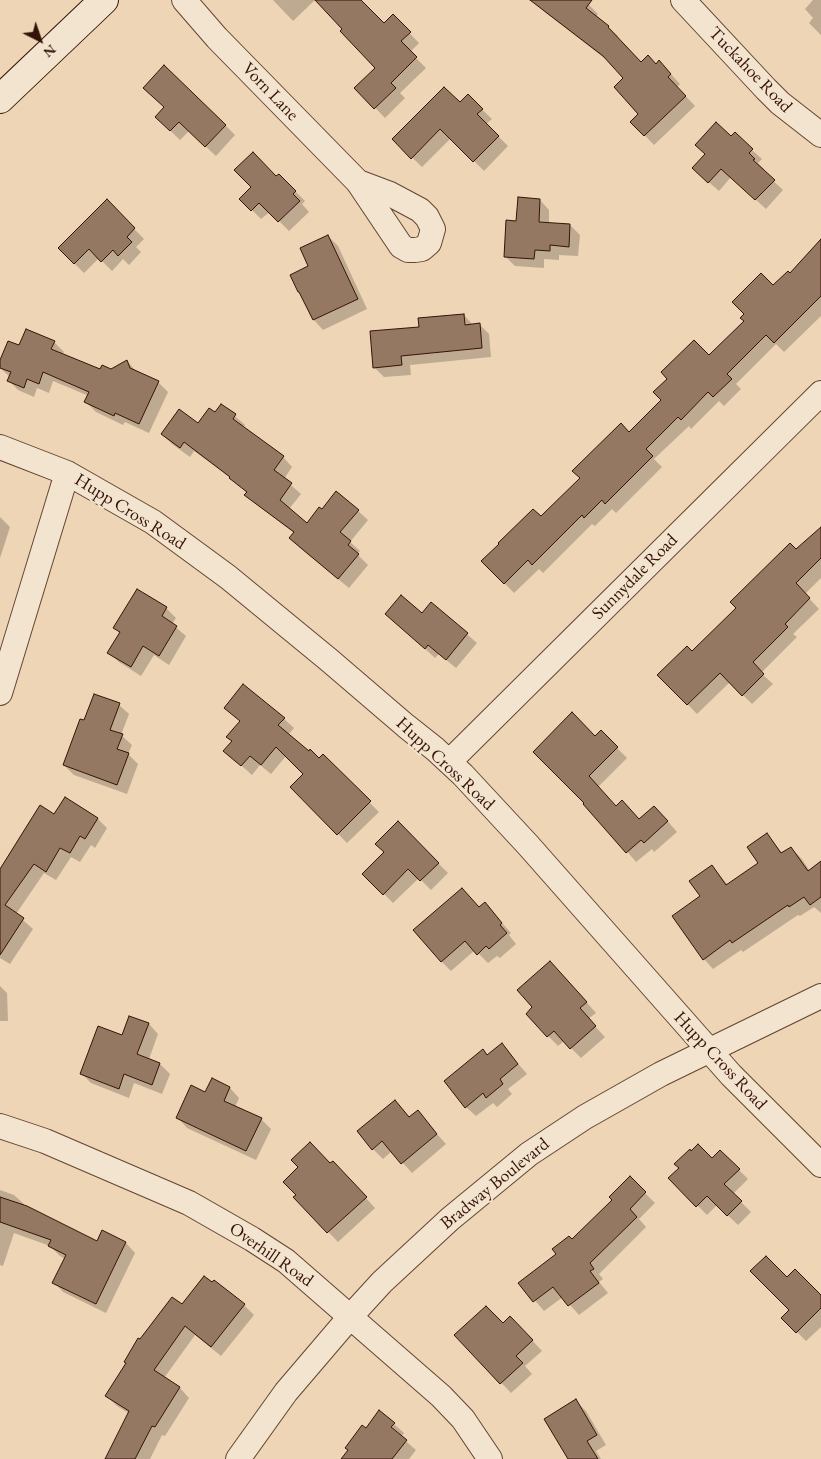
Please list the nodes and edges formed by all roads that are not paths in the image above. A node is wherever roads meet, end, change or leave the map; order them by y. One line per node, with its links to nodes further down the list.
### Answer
1 (104, 0): 4 (main road)
2 (184, 0): 6 (street, Vorn Lane)
3 (683, 0): 5 (street, Tuckahoe Road)
4 (0, 99)
5 (821, 135)
6 (358, 182)
7 (821, 393): 11 (street, Sunnydale Road)
8 (0, 447): 9 (street, Hupp Cross Road)
9 (67, 473): 10 (street); 11 (street, Hupp Cross Road)
10 (0, 693)
11 (449, 762): 13 (street, Hupp Cross Road)
12 (821, 996): 13 (street, Bradway Boulevard)
13 (709, 1052): 15 (street, Hupp Cross Road); 16 (street, Bradway Boulevard)
14 (0, 1126): 16 (street, Overhill Road)
15 (821, 1165)
16 (350, 1317): 17 (street, Bradway Boulevard); 18 (street, Overhill Road)
17 (238, 1459)
18 (490, 1459)

